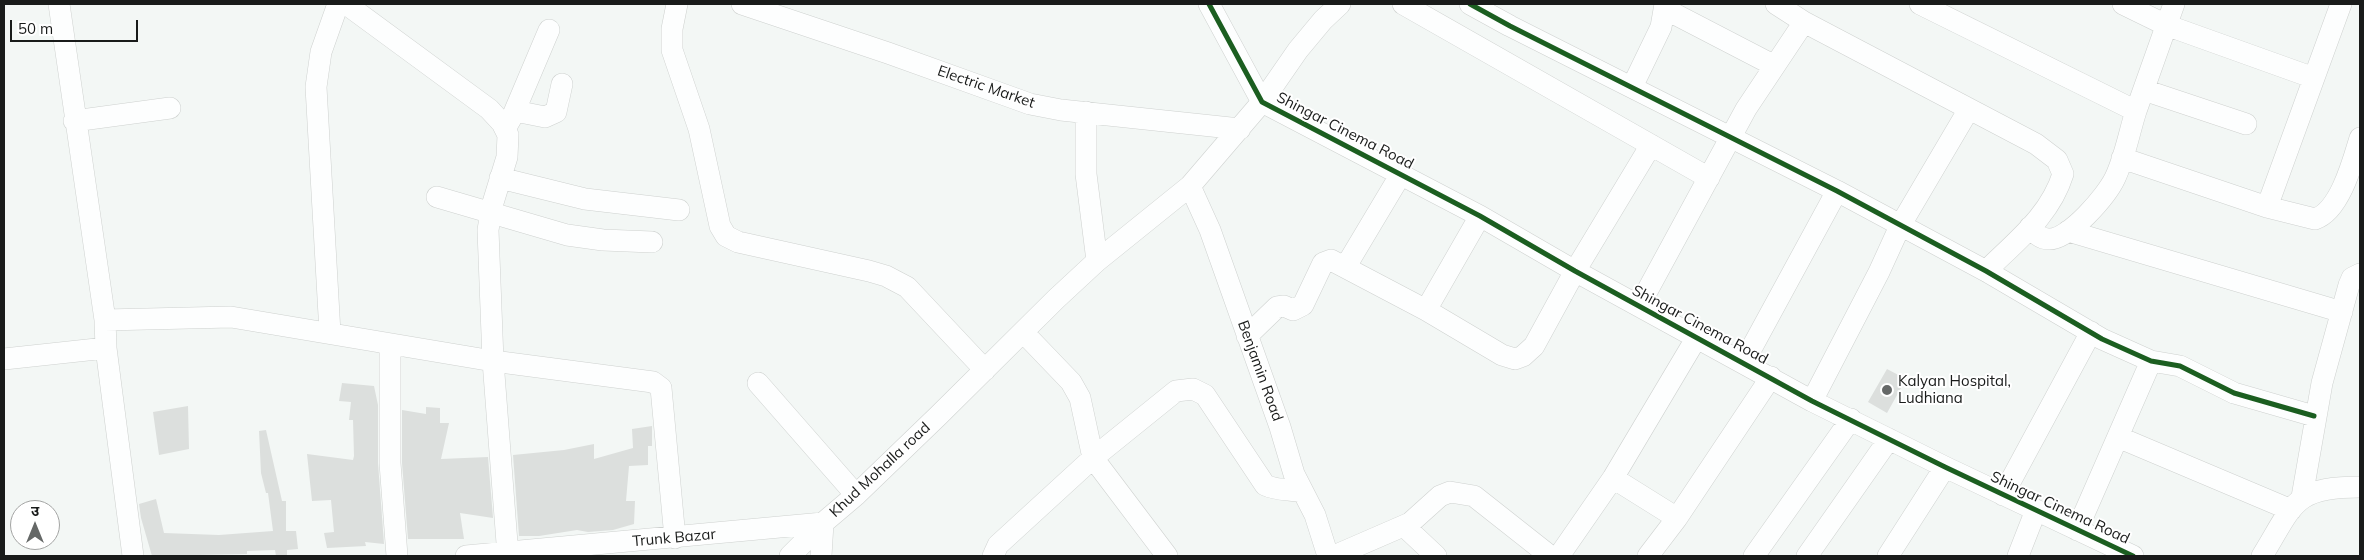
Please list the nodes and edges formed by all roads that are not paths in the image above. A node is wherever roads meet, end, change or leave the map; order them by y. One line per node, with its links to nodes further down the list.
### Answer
1 (59, 4): 31 (street)
2 (338, 4): 64 (street)
3 (346, 4): 30 (street)
4 (677, 4): 73 (street)
5 (742, 4): 16 (street, Electric Market)
6 (1209, 4): 25 (street)
7 (1340, 4): 25 (street, Khud Mohalla road)
8 (1403, 4): 36 (street)
9 (1470, 4): 23 (street)
10 (1776, 4): 17 (street)
11 (1920, 4): 28 (street)
12 (2122, 4): 18 (street)
13 (2174, 4): 18 (street)
14 (2341, 4): 21 (street)
15 (1665, 6): 20 (street); 23 (street)
16 (766, 8): 29 (street, Electric Market)
17 (1804, 22): 20 (street); 27 (street)
18 (2166, 25): 21 (street); 24 (street)
19 (549, 30): 30 (street)
20 (1773, 65): 34 (street)
21 (2314, 78): 45 (street)
22 (562, 84): 30 (street)
23 (1632, 87): 34 (street)
24 (2144, 90): 28 (street); 32 (street)
25 (1262, 102): 33 (street, Khud Mohalla road); 39 (street, Shingar Cinema Road)
26 (170, 108): 31 (street)
27 (1968, 109): 49 (street); 50 (street)
28 (2136, 111): 37 (street)
29 (1086, 112): 33 (street, Electric Market); 53 (street)
30 (510, 120): 40 (street)
31 (74, 121): 61 (street)
32 (2246, 124)
33 (1240, 129): 42 (street, Khud Mohalla road)
34 (1730, 136): 41 (street); 43 (street)
35 (2360, 138): 38 (street)
36 (1651, 145): 41 (street); 56 (street)
37 (2122, 158): 45 (street); 51 (street)
38 (2357, 161): 45 (street)
39 (1401, 174): 48 (street, Shingar Cinema Road); 54 (street)
40 (500, 178): 46 (street); 47 (street)
41 (1709, 178): 58 (street)
42 (1190, 186): 53 (street, Khud Mohalla road); 65 (street, Benjamin Road)
43 (1836, 191): 49 (street); 71 (street)
44 (437, 197): 47 (street)
45 (2267, 207)
46 (679, 210)
47 (490, 213): 52 (street); 70 (street)
48 (1480, 216): 56 (street, Shingar Cinema Road); 59 (street)
49 (1900, 226): 55 (street); 76 (street)
50 (2030, 227): 51 (street); 55 (street)
51 (2068, 231): 60 (street)
52 (652, 242)
53 (1097, 261): 62 (street, Khud Mohalla road)
54 (1346, 266): 59 (street); 65 (street)
55 (1986, 271): 63 (street)
56 (1575, 272): 58 (street, Shingar Cinema Road); 59 (street)
57 (2360, 274): 60 (street)
58 (1639, 306): 66 (street, Shingar Cinema Road)
59 (1426, 310)
60 (2342, 312): 77 (street)
61 (104, 320): 64 (street); 68 (street)
62 (1023, 332): 73 (street, Khud Mohalla road); 81 (street)
63 (2091, 332): 72 (street); 87 (street)
64 (330, 333): 67 (street)
65 (1247, 336): 85 (street, Benjamin Road)
66 (1697, 337): 71 (street, Shingar Cinema Road); 83 (street)
67 (390, 346): 70 (street); 98 (street)
68 (106, 348): 69 (street); 97 (street)
69 (4, 357)
70 (493, 362): 94 (street); 95 (street)
71 (1744, 362): 74 (street, Shingar Cinema Road)
72 (2150, 362): 77 (street); 79 (street)
73 (985, 370): 86 (street, Khud Mohalla road)
74 (1771, 377): 76 (street, Shingar Cinema Road); 90 (street)
75 (758, 383): 86 (street)
76 (1812, 401): 78 (street, Shingar Cinema Road)
77 (2314, 416): 88 (street)
78 (1851, 419): 80 (street, Shingar Cinema Road); 110 (street)
79 (2118, 437): 88 (street); 93 (street)
80 (1889, 439): 82 (street, Shingar Cinema Road); 111 (street)
81 (1093, 458): 85 (street); 102 (street); 103 (street)
82 (1945, 467): 87 (street, Shingar Cinema Road); 112 (street)
83 (1613, 478): 90 (street); 108 (street)
84 (2360, 487): 88 (street)
85 (1303, 492): 104 (street, Benjamin Road)
86 (856, 495): 91 (street, Khud Mohalla road)
87 (2003, 495): 89 (street, Shingar Cinema Road)
88 (2296, 504): 114 (street)
89 (2036, 510): 93 (street, Shingar Cinema Road); 113 (street)
90 (1677, 518): 109 (street)
91 (823, 523): 94 (street, Trunk Bazar); 100 (street); 101 (street, Khud Mohalla road)
92 (1404, 526): 105 (street); 106 (street); 107 (street)
93 (2077, 530): 96 (street, Shingar Cinema Road)
94 (667, 544): 95 (street, Trunk Bazar)
95 (508, 554): 99 (street, Trunk Bazar)
96 (2125, 555)
97 (133, 556)
98 (397, 556)
99 (466, 556)
100 (790, 556)
101 (821, 556)
102 (993, 556)
103 (1167, 556)
104 (1328, 556)
105 (1334, 556)
106 (1436, 556)
107 (1550, 556)
108 (1559, 556)
109 (1648, 556)
110 (1754, 556)
111 (1808, 556)
112 (1888, 556)
113 (2018, 556)
114 (2262, 556)

